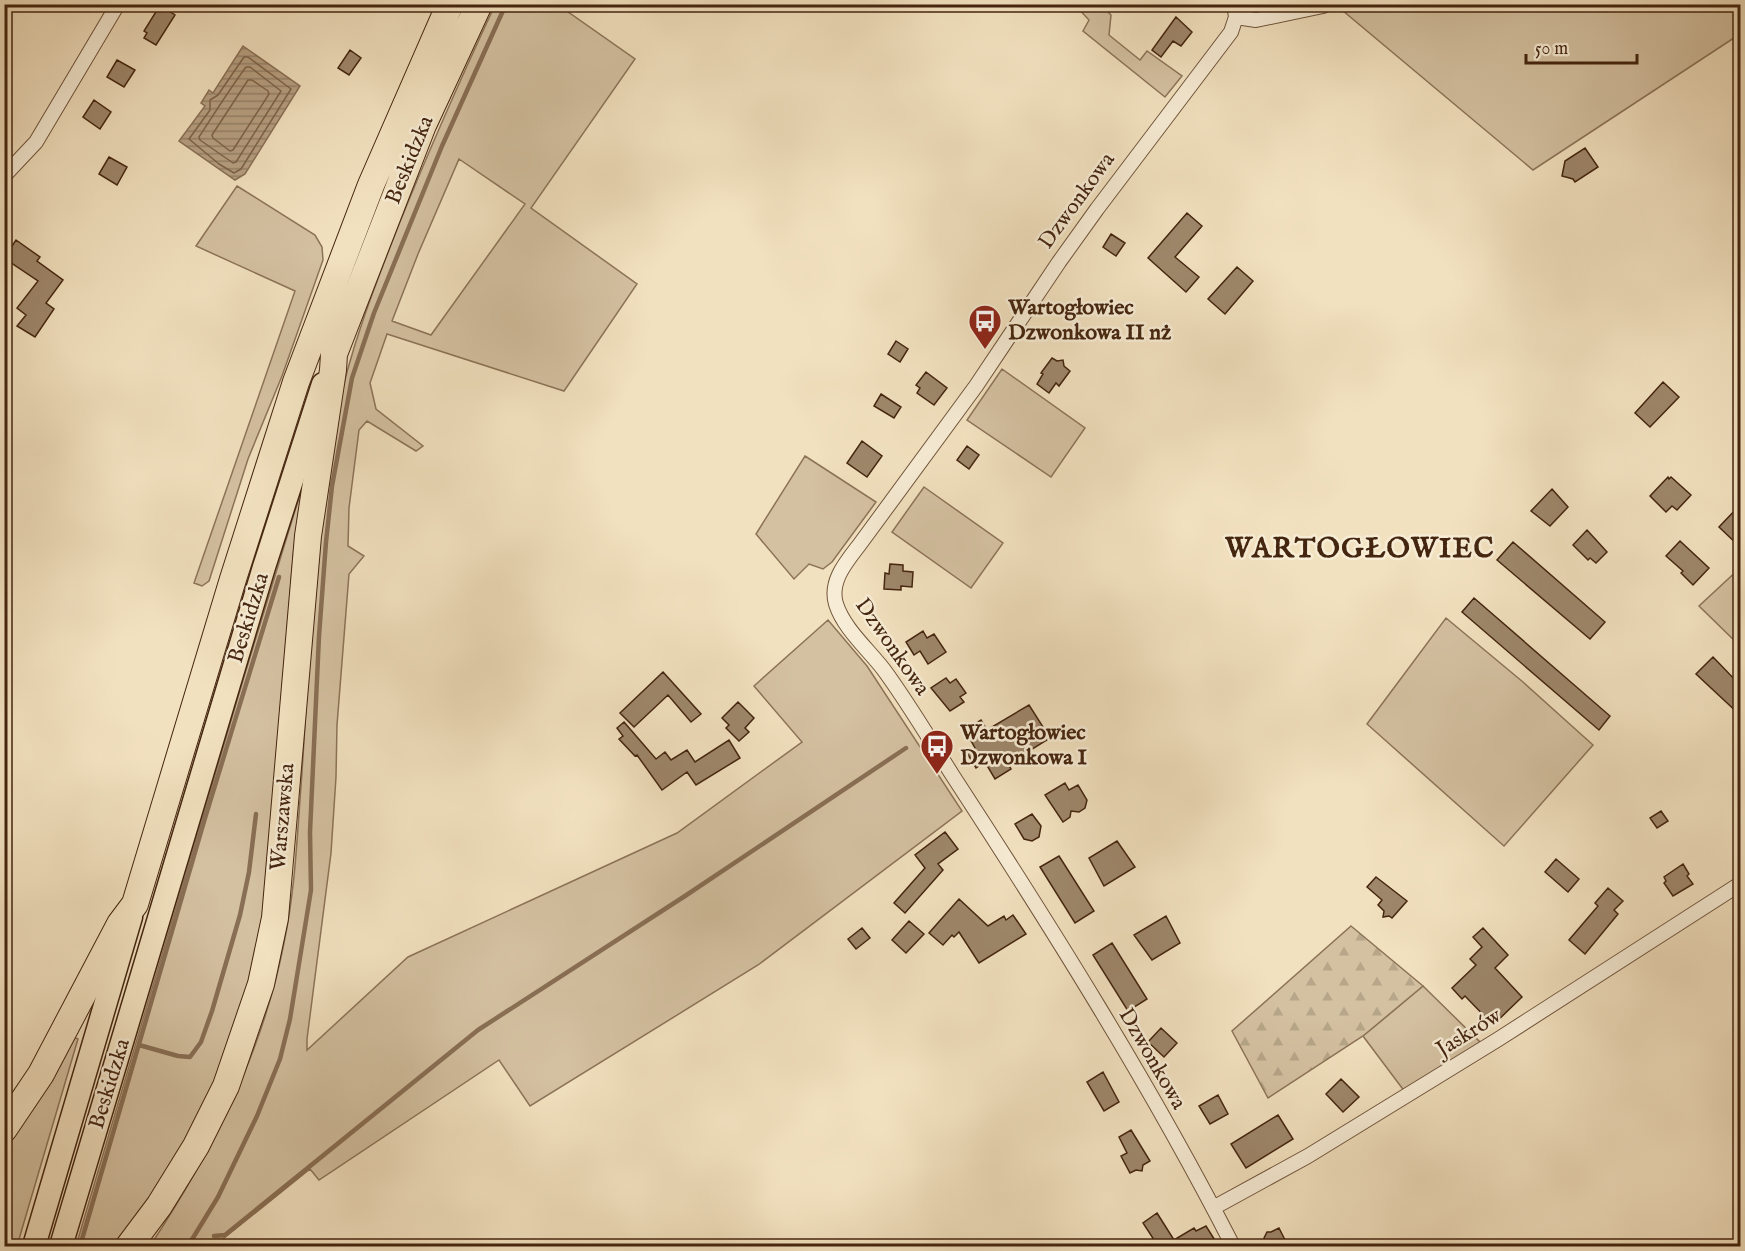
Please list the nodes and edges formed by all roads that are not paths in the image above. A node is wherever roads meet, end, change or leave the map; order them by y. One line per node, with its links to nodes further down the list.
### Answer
1 (118, 4): 6 (street)
2 (450, 4): 9 (highway, Beskidzka)
3 (479, 4): 7 (highway, Beskidzka)
4 (1323, 6): 5 (street)
5 (1235, 11): 11 (street, Dzwonkowa)
6 (4, 176)
7 (334, 354): 13 (main road, Beskidzka); 14 (highway, Warszawska)
8 (1740, 884): 11 (street, Jaskrów)
9 (135, 904): 10 (highway); 12 (main road, Beskidzka)
10 (4, 1129)
11 (1213, 1208): 15 (street, Dzwonkowa)
12 (34, 1246)
13 (61, 1246)
14 (129, 1246)
15 (1233, 1246)

